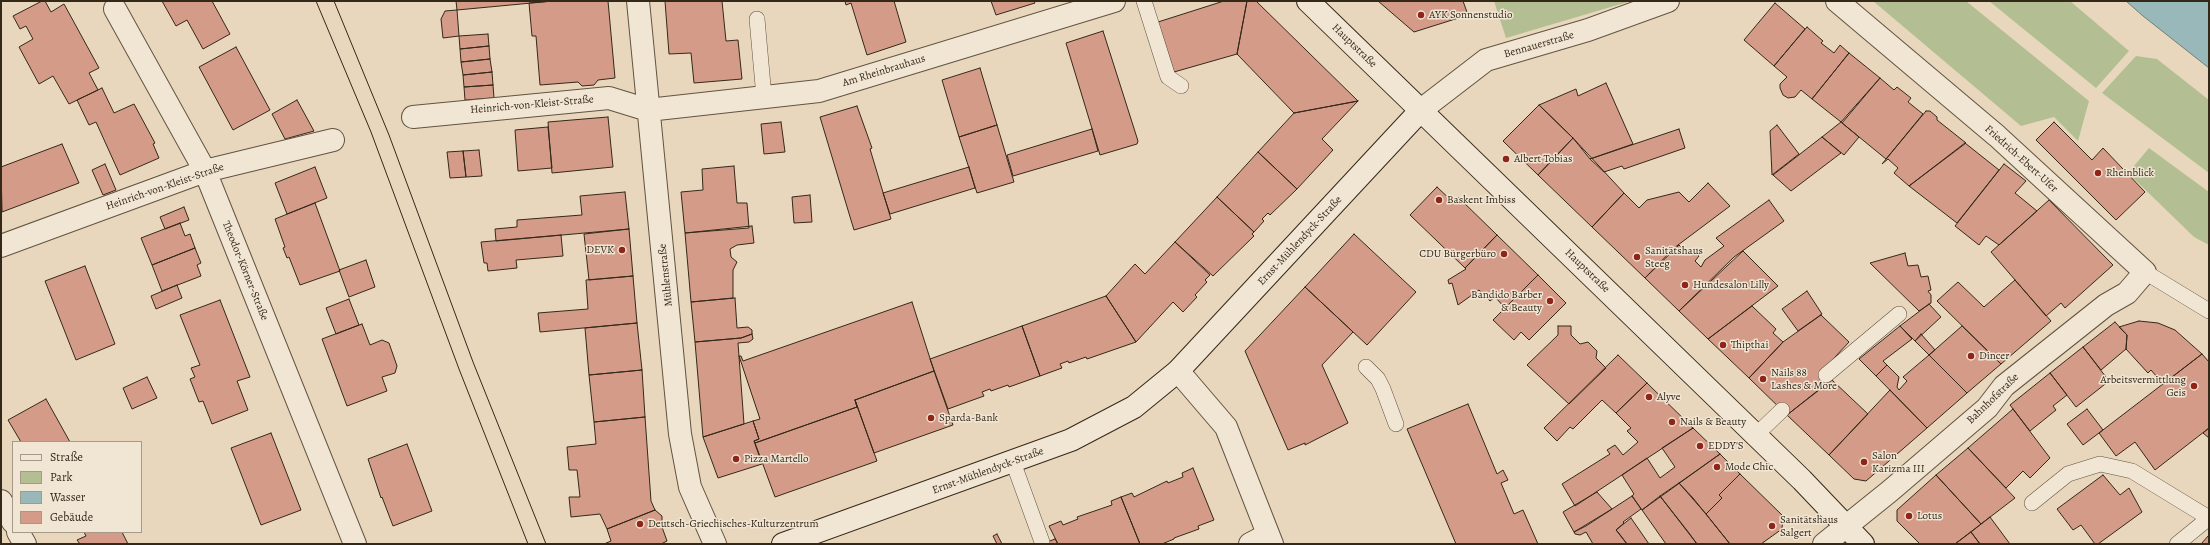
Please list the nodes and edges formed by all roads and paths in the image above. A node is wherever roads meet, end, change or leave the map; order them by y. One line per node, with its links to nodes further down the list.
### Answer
1 (638, 1): 11 (street, Mühlenstraße)
2 (1114, 1): 10 (street, Am Rheinbrauhaus)
3 (1144, 1): 9 (lane)
4 (1308, 1): 12 (street, Hauptstraße)
5 (1668, 1): 12 (street, Bennauerstraße)
6 (1837, 1): 17 (street, Friedrich-Ebert-Ufer)
7 (115, 9): 15 (street, Theodor-Körner-Straße)
8 (757, 19): 10 (lane)
9 (1181, 86)
10 (764, 97): 11 (street, Am Rheinbrauhaus)
11 (648, 110): 13 (street, Heinrich-von-Kleist-Straße); 37 (street, Mühlenstraße)
12 (1421, 110): 21 (street, Ernst-Mühlendyck-Straße); 25 (street, Hauptstraße)
13 (413, 117)
14 (333, 140): 15 (street, Heinrich-von-Kleist-Straße)
15 (205, 171): 16 (street, Heinrich-von-Kleist-Straße); 36 (street, Theodor-Körner-Straße)
16 (1, 246)
17 (2145, 272): 18 (lane, Friedrich-Ebert-Ufer); 31 (street, Bahnhofstraße)
18 (2209, 311)
19 (1899, 314): 22 (lane)
20 (1366, 367): 24 (lane)
21 (1178, 371): 26 (street, Ernst-Mühlendyck-Straße); 33 (street)
22 (1826, 375)
23 (1782, 410): 25 (lane)
24 (1396, 424)
25 (1756, 435): 31 (street, Hauptstraße)
26 (1014, 462): 34 (lane); 38 (street, Ernst-Mühlendyck-Straße)
27 (1, 501): 30 (street)
28 (2032, 503): 29 (lane)
29 (2209, 518): 41 (lane)
30 (12, 520)
31 (1847, 526): 39 (street, Bahnhofstraße); 40 (street, Hauptstraße)
32 (19, 533): 35 (street)
33 (1263, 541)
34 (1042, 542)
35 (25, 544)
36 (355, 544)
37 (715, 544)
38 (784, 544)
39 (1824, 544)
40 (1863, 544)
41 (2177, 544)

